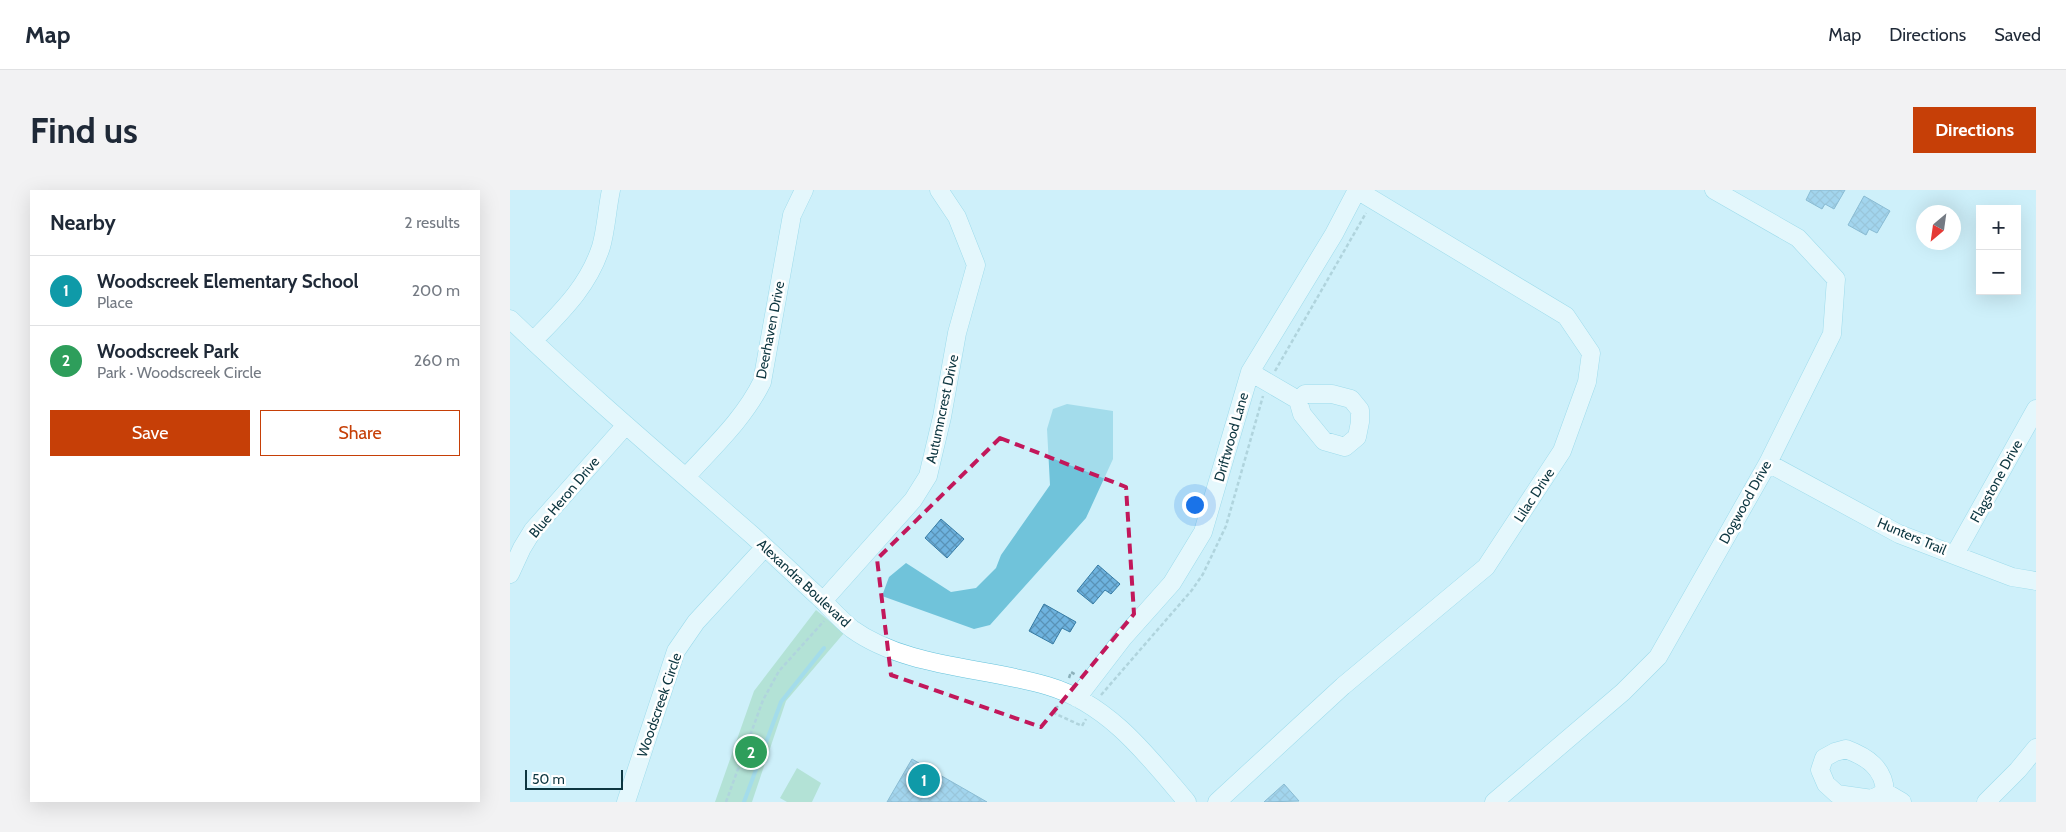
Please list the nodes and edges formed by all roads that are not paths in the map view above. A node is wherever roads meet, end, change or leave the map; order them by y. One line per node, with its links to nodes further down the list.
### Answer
1 (610, 190): 7 (street)
2 (804, 190): 13 (street, Deerhaven Drive)
3 (939, 190): 18 (street, Autumncrest Drive)
4 (1357, 190): 8 (street, Driftwood Lane); 24 (street, Lilac Drive)
5 (1714, 190): 12 (street, Dogwood Drive)
6 (510, 319): 7 (street, Alexandra Boulevard)
7 (533, 341): 11 (street, Alexandra Boulevard)
8 (1250, 372): 9 (street); 19 (street, Driftwood Lane)
9 (1298, 400)
10 (2036, 409): 15 (street, Flagstone Drive)
11 (626, 425): 13 (street, Alexandra Boulevard); 16 (street, Blue Heron Drive)
12 (1768, 463): 15 (street, Hunters Trail); 25 (street, Dogwood Drive)
13 (686, 477): 14 (street, Alexandra Boulevard)
14 (765, 547): 18 (street, Alexandra Boulevard); 22 (street, Woodscreek Circle)
15 (1955, 554): 17 (street, Hunters Trail)
16 (510, 574)
17 (2036, 581)
18 (828, 606): 19 (street, Alexandra Boulevard)
19 (1077, 698): 23 (street, Alexandra Boulevard)
20 (2036, 748): 27 (street)
21 (1885, 792): 26 (street)
22 (626, 802)
23 (1186, 802)
24 (1217, 802)
25 (1494, 802)
26 (1902, 802)
27 (1986, 802)

